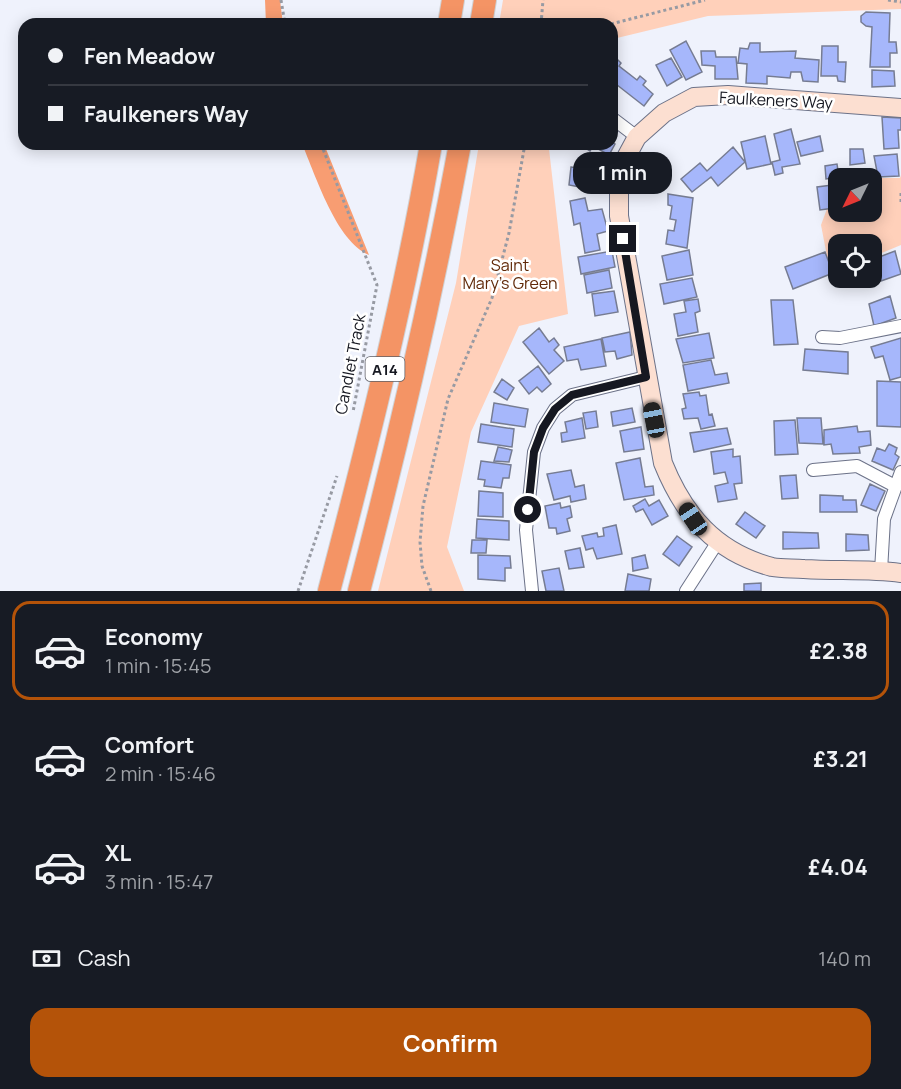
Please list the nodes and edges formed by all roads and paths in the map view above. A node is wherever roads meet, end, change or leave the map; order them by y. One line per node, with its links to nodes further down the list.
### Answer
1 (281, 0): 8 (path)
2 (453, 0): 9 (highway)
3 (485, 0): 10 (highway)
4 (543, 0): 11 (path)
5 (705, 0): 12 (path)
6 (888, 0): 7 (path)
7 (901, 2)
8 (284, 18)
9 (450, 18)
10 (482, 18)
11 (541, 18)
12 (618, 22)
13 (901, 108): 15 (street, Faulkeners Way)
14 (618, 123): 15 (street)
15 (637, 137): 24 (street, Faulkeners Way)
16 (323, 150): 25 (path, Candlet Track)
17 (430, 150): 34 (highway, A14)
18 (459, 150): 35 (highway, A14)
19 (524, 150): 36 (path)
20 (901, 193): 21 (path)
21 (901, 204)
22 (901, 326): 23 (street)
23 (822, 337)
24 (646, 377): 30 (street, Faulkeners Way); 37 (street)
25 (352, 418)
26 (813, 470): 29 (street)
27 (901, 472): 29 (street)
28 (339, 473): 33 (path)
29 (895, 486): 31 (street)
30 (717, 543): 31 (street, Faulkeners Way); 38 (street)
31 (881, 571): 32 (street, Faulkeners Way)
32 (901, 573)
33 (298, 591)
34 (329, 591)
35 (358, 591)
36 (429, 591)
37 (532, 591)
38 (686, 591)

